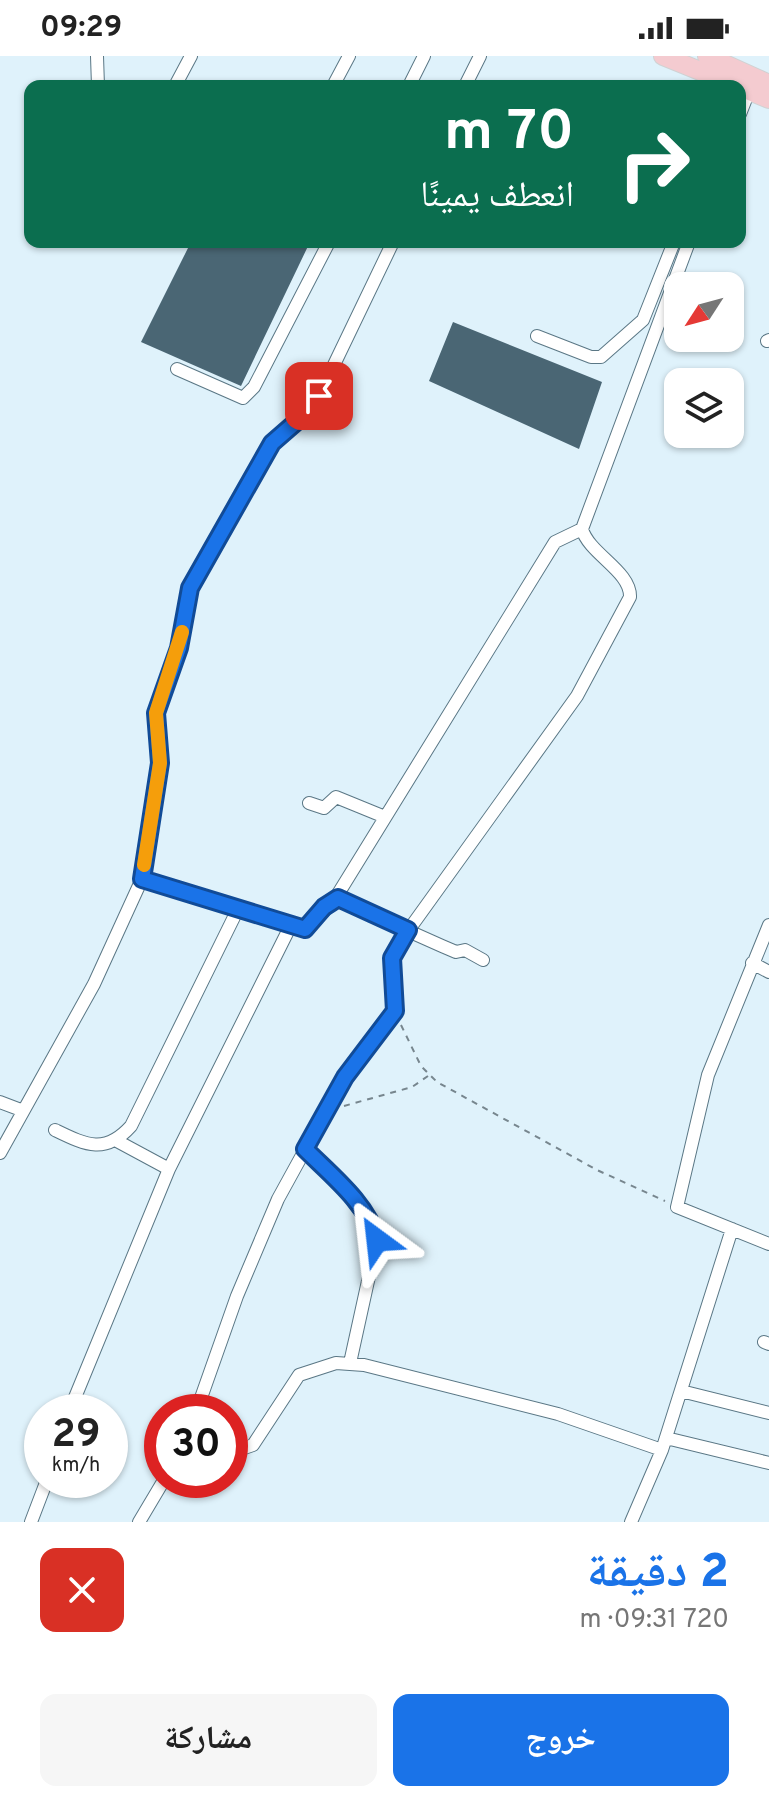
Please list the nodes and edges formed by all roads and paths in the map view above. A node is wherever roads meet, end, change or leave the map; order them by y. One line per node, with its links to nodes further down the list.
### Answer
1 (97, 56): 8 (street)
2 (191, 56): 9 (street)
3 (349, 56): 10 (street)
4 (424, 56): 11 (street)
5 (480, 56): 12 (street)
6 (663, 56): 13 (highway)
7 (707, 56): 14 (highway)
8 (98, 80)
9 (178, 80)
10 (336, 80)
11 (412, 80)
12 (468, 80)
13 (737, 80)
14 (743, 80)
15 (749, 84): 16 (highway)
16 (769, 99)
17 (326, 248): 22 (street)
18 (390, 248): 26 (street)
19 (672, 248): 21 (street)
20 (687, 248): 23 (street)
21 (537, 336)
22 (177, 369)
23 (582, 529): 25 (street); 31 (street)
24 (309, 803): 25 (street)
25 (385, 817): 27 (street)
26 (142, 879): 28 (street); 39 (street)
27 (338, 898): 29 (street); 31 (street)
28 (238, 909): 29 (street); 41 (street)
29 (291, 925): 44 (street)
30 (769, 925): 33 (street)
31 (408, 930): 32 (street); 35 (street)
32 (483, 960)
33 (752, 963): 34 (street); 45 (street)
34 (769, 972)
35 (395, 1011): 36 (path); 38 (street)
36 (429, 1076): 38 (path); 45 (path)
37 (0, 1102): 39 (street)
38 (331, 1103): 42 (street)
39 (21, 1110): 43 (street)
40 (55, 1130): 41 (street)
41 (117, 1141): 44 (street)
42 (305, 1149): 48 (street); 51 (street)
43 (0, 1153)
44 (169, 1169): 50 (street)
45 (677, 1207): 46 (street)
46 (732, 1229): 47 (street); 49 (street)
47 (769, 1244)
48 (350, 1363): 53 (street); 54 (street)
49 (681, 1391): 52 (street); 53 (street)
50 (76, 1394)
51 (202, 1394)
52 (769, 1413)
53 (664, 1444): 55 (street); 60 (street)
54 (248, 1447)
55 (769, 1463)
56 (40, 1498): 58 (street)
57 (153, 1498): 59 (street)
58 (31, 1522)
59 (139, 1522)
60 (631, 1522)

